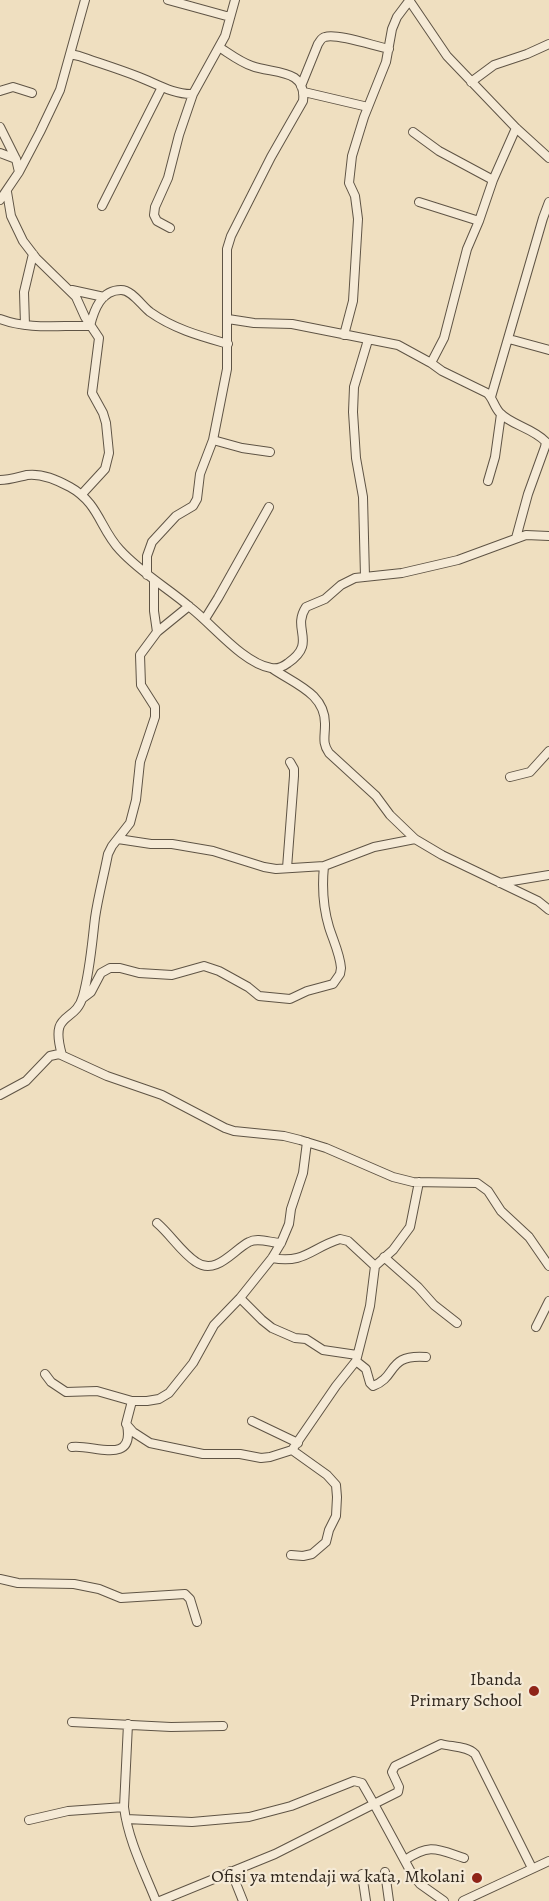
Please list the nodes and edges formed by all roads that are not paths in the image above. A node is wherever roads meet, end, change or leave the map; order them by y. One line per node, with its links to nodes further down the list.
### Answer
1 (85, 0): 9 (street)
2 (168, 0): 5 (street)
3 (235, 0): 5 (street)
4 (409, 0): 8 (street); 10 (street)
5 (230, 17): 7 (street)
6 (549, 44): 10 (street)
7 (219, 48): 12 (street); 15 (street)
8 (389, 49): 12 (street); 16 (street)
9 (70, 54): 11 (street); 23 (street)
10 (471, 82): 18 (street)
11 (162, 87): 15 (street); 29 (street)
12 (303, 89): 16 (street); 36 (street)
13 (0, 91): 14 (street)
14 (32, 93)
15 (193, 94): 31 (street)
16 (368, 107): 39 (street)
17 (0, 127): 22 (street)
18 (516, 128): 21 (street); 24 (street)
19 (413, 132): 24 (street)
20 (0, 153): 22 (street)
21 (549, 158)
22 (16, 159): 23 (street)
23 (19, 172): 25 (street)
24 (493, 180): 30 (street)
25 (7, 192): 26 (street); 32 (street)
26 (0, 200)
27 (419, 202): 30 (street)
28 (549, 202): 40 (street)
29 (102, 206)
30 (479, 221): 44 (street)
31 (170, 228)
32 (33, 254): 33 (street); 37 (street)
33 (70, 290): 34 (street); 38 (street)
34 (104, 297): 38 (street); 42 (street)
35 (0, 319): 37 (street)
36 (228, 319): 39 (street); 42 (street)
37 (24, 325): 38 (street)
38 (90, 326): 52 (street)
39 (344, 335): 41 (street)
40 (509, 339): 43 (street); 45 (street)
41 (368, 340): 44 (street); 56 (street)
42 (228, 344): 47 (street)
43 (549, 350)
44 (431, 363): 45 (street)
45 (491, 397): 46 (street)
46 (501, 414): 48 (street); 51 (street)
47 (213, 440): 49 (street); 57 (street)
48 (547, 440): 55 (street)
49 (270, 452)
50 (0, 480): 52 (street)
51 (488, 481)
52 (82, 494): 57 (street)
53 (269, 507): 59 (street)
54 (549, 536): 55 (street)
55 (516, 538): 56 (street)
56 (365, 577): 61 (street)
57 (151, 578): 58 (street); 60 (street)
58 (189, 606): 59 (street); 60 (street)
59 (205, 619): 61 (street)
60 (157, 632): 65 (street)
61 (273, 669): 66 (street)
62 (549, 751): 64 (street)
63 (290, 762): 68 (street)
64 (510, 777)
65 (118, 839): 68 (street); 72 (street)
66 (415, 839): 67 (street); 70 (street)
67 (324, 866): 68 (street); 72 (street)
68 (287, 868)
69 (549, 875): 70 (street)
70 (499, 883): 71 (street)
71 (549, 910)
72 (83, 998): 73 (street)
73 (62, 1056): 74 (street); 75 (street)
74 (0, 1095)
75 (308, 1142): 76 (street); 78 (street)
76 (419, 1182): 79 (street); 82 (street)
77 (157, 1223): 78 (street)
78 (281, 1243): 80 (street)
79 (384, 1257): 81 (street); 85 (street)
80 (272, 1258): 81 (street); 83 (street)
81 (375, 1266): 88 (street)
82 (549, 1266)
83 (240, 1298): 88 (street); 90 (street)
84 (549, 1301): 86 (street)
85 (457, 1323)
86 (536, 1327)
87 (426, 1357): 88 (street)
88 (356, 1358): 93 (street)
89 (45, 1374): 90 (street)
90 (132, 1401): 92 (street)
91 (252, 1421): 93 (street)
92 (126, 1424): 94 (street); 95 (street)
93 (298, 1443): 95 (street)
94 (72, 1447)
95 (292, 1450): 96 (street)
96 (291, 1555)
97 (0, 1579): 98 (street)
98 (197, 1622)
99 (72, 1722): 100 (street)
100 (128, 1724): 101 (street); 103 (street)
101 (223, 1726)
102 (374, 1804): 104 (street); 107 (street); 109 (street); 110 (street)
103 (124, 1807): 104 (street); 105 (street)
104 (126, 1819): 113 (street)
105 (29, 1820)
106 (464, 1858): 107 (street)
107 (405, 1860): 117 (street)
108 (549, 1861): 109 (street)
109 (532, 1868): 118 (street)
110 (231, 1871): 113 (street); 114 (street)
111 (385, 1872): 116 (street)
112 (362, 1874): 115 (street)
113 (158, 1901)
114 (243, 1901)
115 (366, 1901)
116 (390, 1901)
117 (444, 1901)
118 (462, 1901)

